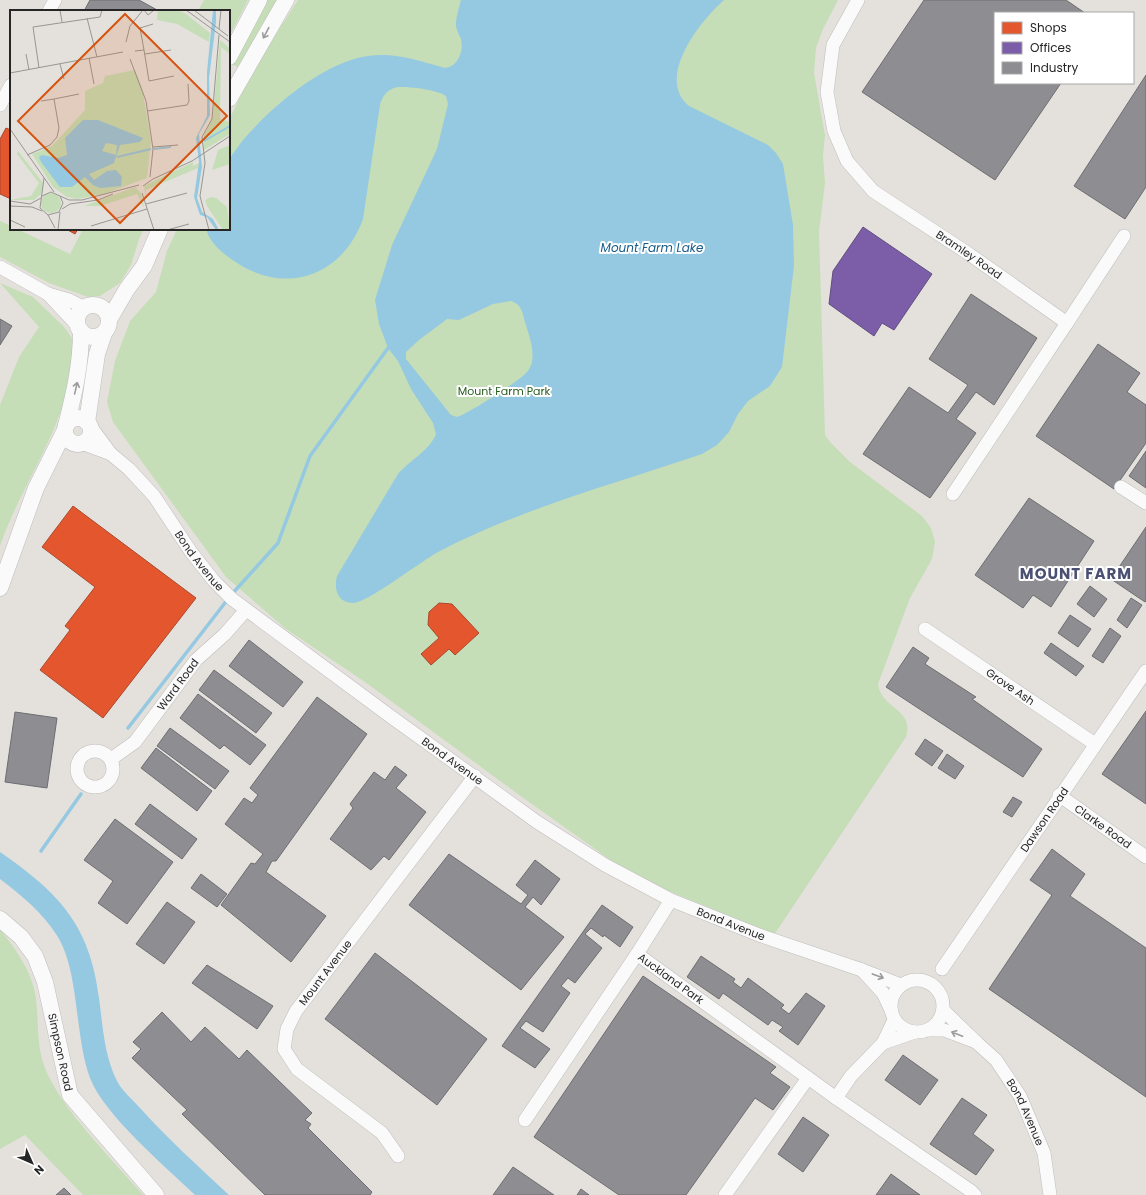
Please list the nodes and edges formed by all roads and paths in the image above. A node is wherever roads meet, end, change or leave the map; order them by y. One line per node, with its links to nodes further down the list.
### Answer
1 (55, 0): 5 (street)
2 (259, 0): 6 (street)
3 (286, 0): 8 (street, one-way to 8)
4 (858, 0): 17 (street, Bramley Road)
5 (50, 10)
6 (230, 56)
7 (10, 87): 9 (street)
8 (230, 97)
9 (0, 106)
10 (160, 230): 13 (street)
11 (1124, 236): 17 (street)
12 (0, 266): 14 (street)
13 (127, 289): 15 (street); 16 (street)
14 (48, 294): 15 (street); 18 (street)
15 (88, 306): 16 (street); 18 (street)
16 (110, 318): 19 (street)
17 (1067, 323): 24 (street)
18 (79, 328): 19 (street); 21 (street, one-way to 18)
19 (104, 333): 20 (street)
20 (89, 424): 21 (street); 21 (street); 22 (street, Bond Avenue)
21 (71, 436): 22 (street, Bond Avenue); 26 (street)
22 (111, 454): 27 (street, Bond Avenue)
23 (1121, 487): 25 (street)
24 (953, 494)
25 (1146, 503)
26 (0, 588)
27 (246, 610): 31 (street, Ward Road); 32 (street, Bond Avenue)
28 (925, 629): 30 (street, Grove Ash)
29 (1146, 671): 30 (street, Dawson Road)
30 (1095, 744): 33 (street, Dawson Road)
31 (111, 759)
32 (475, 776): 35 (street, Bond Avenue); 52 (street, Mount Avenue)
33 (1060, 796): 34 (street, Clarke Road); 38 (street, Dawson Road)
34 (1146, 857)
35 (670, 900): 37 (street); 39 (street, Bond Avenue)
36 (0, 918): 53 (street, Simpson Road)
37 (637, 954): 49 (street, Auckland Park); 51 (street, Auckland Park)
38 (942, 969): 40 (street, Dawson Road); 42 (street, Dawson Road)
39 (862, 970): 41 (street, Bond Avenue, one-way to 41); 44 (street, Bond Avenue)
40 (920, 980): 41 (street); 42 (street)
41 (901, 985): 44 (street)
42 (938, 989): 43 (street)
43 (943, 1010): 45 (street); 47 (street, Bond Avenue)
44 (893, 1015): 46 (street); 48 (street)
45 (928, 1030): 46 (street); 47 (street, Bond Avenue, one-way to 45)
46 (915, 1032): 48 (street)
47 (976, 1042): 56 (street, Bond Avenue)
48 (883, 1043): 50 (street)
49 (808, 1078): 50 (street, Auckland Park); 54 (street)
50 (836, 1098): 55 (street, Auckland Park)
51 (525, 1120)
52 (398, 1156)
53 (156, 1195)
54 (725, 1195)
55 (975, 1195)
56 (1050, 1195)

